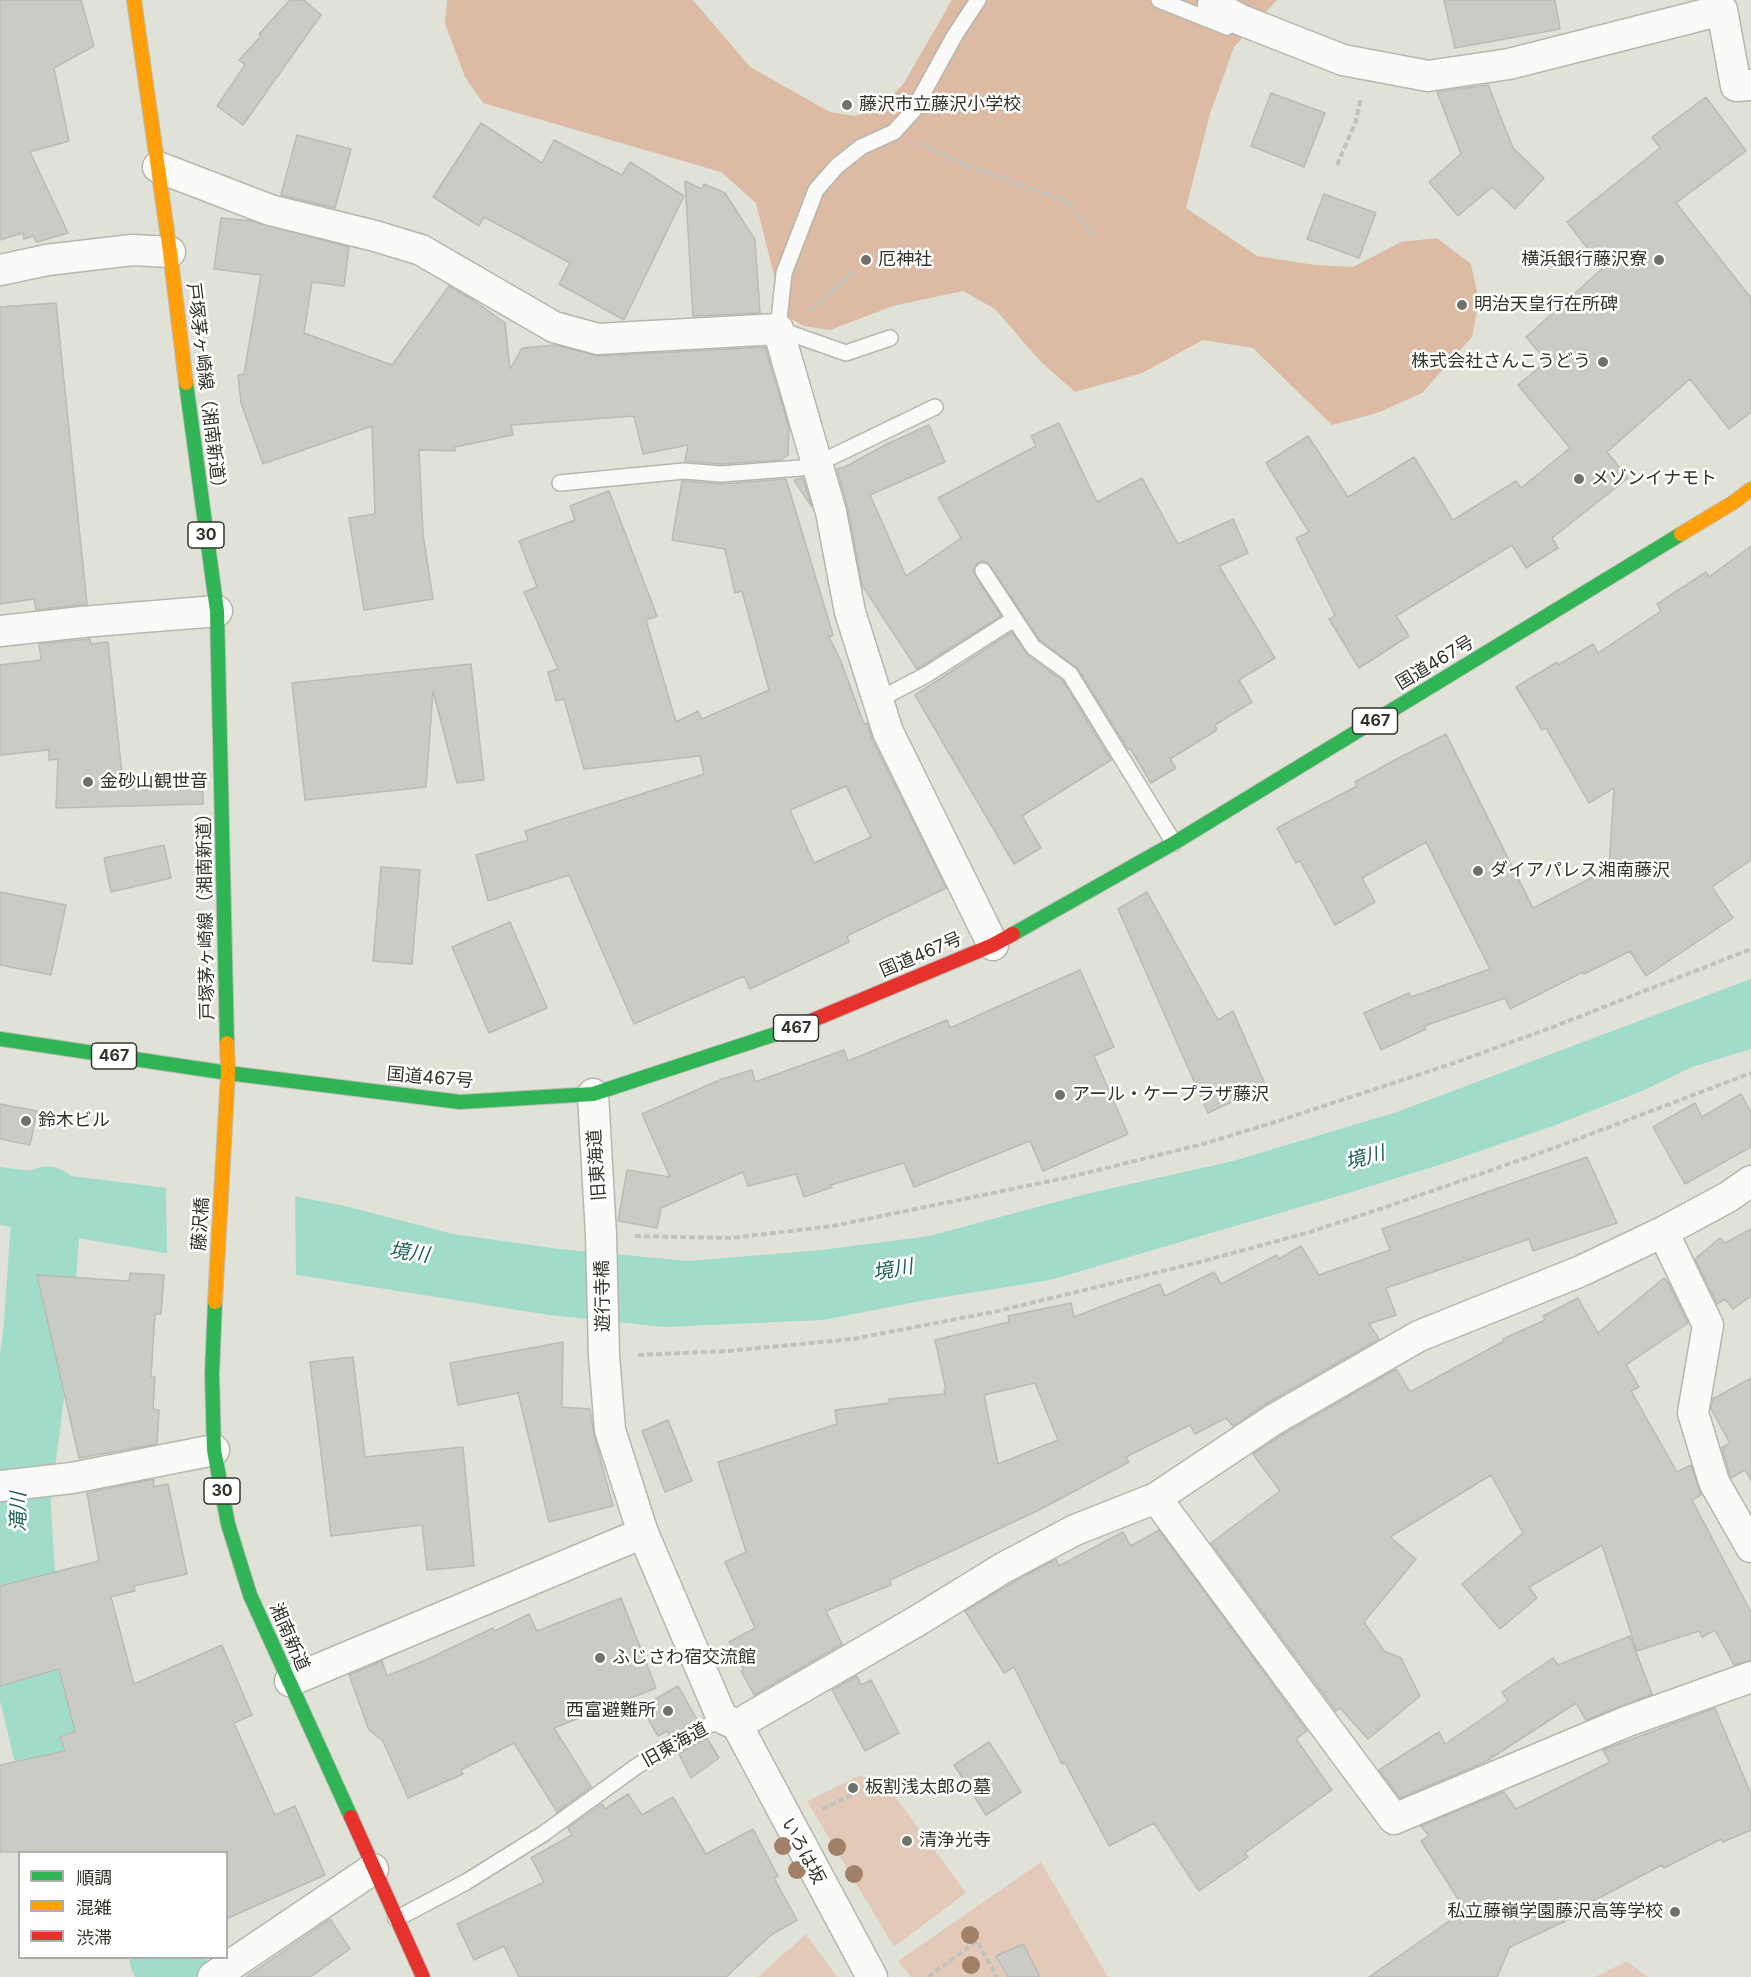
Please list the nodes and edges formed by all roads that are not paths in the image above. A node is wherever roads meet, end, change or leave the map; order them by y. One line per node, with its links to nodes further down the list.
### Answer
1 (134, 0): 8 (main road, 戸塚茅ヶ崎線（湘南新道） / 30)
2 (978, 0): 11 (lane)
3 (1160, 0): 6 (lane)
4 (1213, 5): 6 (street)
5 (1721, 5): 6 (street); 7 (street)
6 (1240, 20)
7 (1751, 85)
8 (158, 168): 9 (main road, 戸塚茅ヶ崎線（湘南新道） / 30); 11 (street)
9 (170, 252): 10 (street); 18 (main road, 戸塚茅ヶ崎線（湘南新道） / 30)
10 (0, 270)
11 (778, 329): 12 (lane); 14 (street)
12 (890, 338)
13 (935, 407): 14 (lane)
14 (817, 464): 15 (lane); 21 (street)
15 (560, 483)
16 (1751, 489): 22 (main road, 国道467号 / 467)
17 (984, 571): 19 (lane)
18 (217, 611): 20 (street); 25 (main road, 戸塚茅ヶ崎線（湘南新道） / 30)
19 (1014, 619): 21 (lane); 22 (lane)
20 (0, 631)
21 (878, 700): 23 (street)
22 (1174, 843): 23 (main road, 国道467号 / 467)
23 (993, 945): 26 (main road, 国道467号 / 467)
24 (0, 1039): 25 (main road, 国道467号 / 467)
25 (228, 1073): 26 (main road, 国道467号 / 467); 30 (main road, 藤沢橋 / 30)
26 (593, 1094): 29 (street, 旧東海道)
27 (1751, 1181): 28 (street)
28 (1663, 1232): 34 (street); 36 (street)
29 (602, 1235): 31 (street, 遊行寺橋)
30 (215, 1290): 32 (main road, 湘南新道 / 30)
31 (604, 1356): 35 (street, 旧東海道)
32 (214, 1450): 33 (street); 38 (main road, 湘南新道 / 30)
33 (0, 1486)
34 (1156, 1498): 37 (street); 39 (street)
35 (643, 1533): 38 (street); 39 (street, 旧東海道)
36 (1751, 1547)
37 (1751, 1677)
38 (290, 1681): 40 (main road, 湘南新道 / 30)
39 (729, 1722): 41 (lane, 旧東海道); 44 (street, いろは坂)
40 (373, 1869): 41 (main road, 湘南新道 / 30); 42 (street)
41 (396, 1919): 43 (main road, 湘南新道 / 30)
42 (213, 1977)
43 (423, 1977)
44 (872, 1977)

